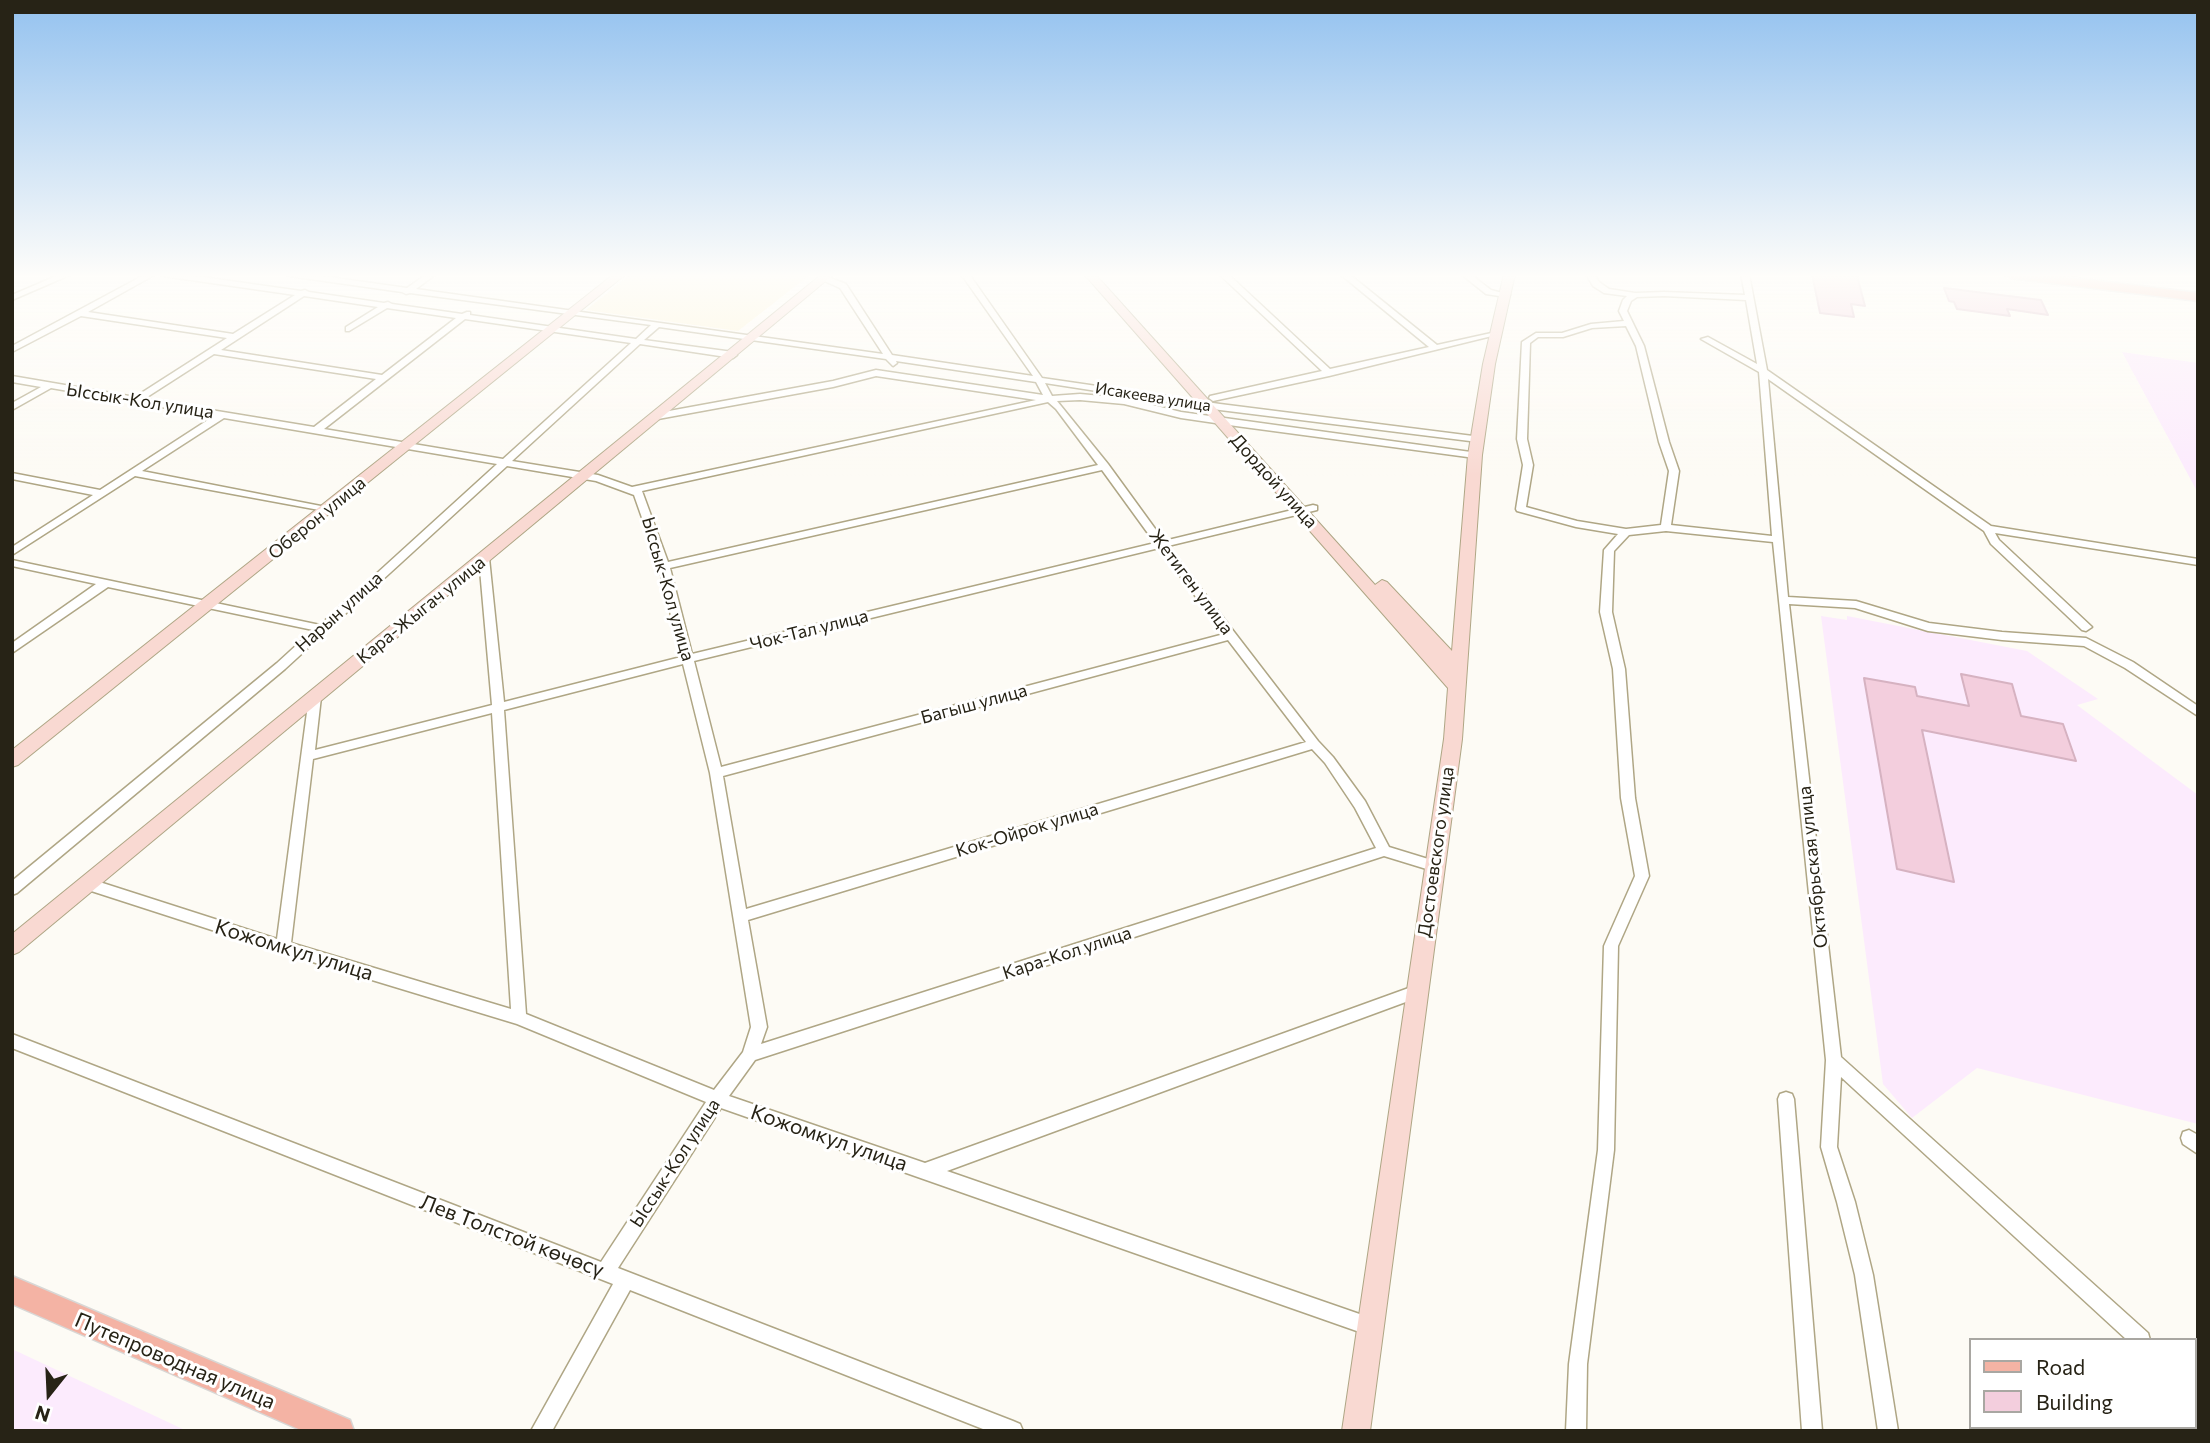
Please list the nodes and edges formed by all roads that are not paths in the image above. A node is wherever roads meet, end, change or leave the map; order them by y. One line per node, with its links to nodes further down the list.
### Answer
1 (229, 341): 21 (street)
2 (432, 341): 27 (street)
3 (538, 341): 41 (street, Оберон улица)
4 (635, 341): 19 (street)
5 (749, 341): 22 (street, Кара-Жыгач улица)
6 (782, 341): 23 (street, Исакеева улица)
7 (879, 341): 23 (street)
8 (1013, 341): 29 (street, Жетиген улица)
9 (1152, 341): 35 (street, Дордой улица)
10 (1158, 341): 35 (street, Дордой улица)
11 (1295, 341): 25 (street)
12 (1428, 341): 20 (street)
13 (1458, 341): 20 (street)
14 (1495, 341): 42 (street, Достоевского улица)
15 (1527, 341): 55 (street)
16 (1638, 341): 53 (street)
17 (1709, 341): 24 (street)
18 (1758, 341): 24 (street, Октябрьская улица)
19 (639, 342): 22 (street); 44 (street, Нарын улица)
20 (1434, 346): 25 (street)
21 (214, 351): 27 (street); 33 (street)
22 (733, 355): 37 (street, Кара-Жыгач улица)
23 (890, 358): 26 (street); 29 (street, Исакеева улица)
24 (1763, 371): 54 (street); 56 (street, Октябрьская улица)
25 (1329, 373): 35 (street)
26 (904, 377): 31 (street, Исакеева улица); 32 (street, Исакеева улица)
27 (384, 378): 39 (street)
28 (12, 379): 30 (street, Ыссык-Кол улица)
29 (1038, 380): 32 (street, Жетиген улица); 35 (street, Исакеева улица)
30 (49, 386): 33 (street, Ыссык-Кол улица); 34 (street)
31 (818, 387): 37 (street)
32 (1049, 399): 35 (street, Исакеева улица); 45 (street, Жетиген улица); 49 (street)
33 (136, 400): 36 (street, Ыссык-Кол улица)
34 (12, 407)
35 (1214, 407): 38 (street, Дордой улица); 40 (street, Исакеева улица); 51 (street, Дордой улица)
36 (222, 415): 39 (street, Ыссык-Кол улица); 46 (street)
37 (658, 416): 48 (street, Кара-Жыгач улица)
38 (1236, 424): 43 (street); 51 (street, Дордой улица)
39 (315, 431): 41 (street, Ыссык-Кол улица)
40 (1431, 433): 42 (street, Исакеева улица); 43 (street)
41 (407, 446): 44 (street, Ыссык-Кол улица); 52 (street, Оберон улица)
42 (1477, 447): 43 (street); 69 (street, Достоевского улица)
43 (1430, 448)
44 (506, 464): 48 (street, Ыссык-Кол улица); 67 (street, Нарын улица)
45 (1105, 466): 57 (street, Жетиген улица); 62 (street)
46 (136, 473): 50 (street); 52 (street)
47 (12, 476): 50 (street)
48 (584, 477): 49 (street, Ыссык-Кол улица); 59 (street, Кара-Жыгач улица)
49 (634, 490): 62 (street, Ыссык-Кол улица)
50 (103, 494): 58 (street)
51 (1306, 509): 57 (street, Чок-Тал улица); 70 (street, Дордой улица); 73 (street, Дордой улица)
52 (326, 510): 65 (street, Оберон улица)
53 (1666, 528): 55 (street); 56 (street)
54 (1988, 529): 60 (street); 66 (street)
55 (1626, 532): 105 (street)
56 (1779, 540): 64 (street, Октябрьская улица)
57 (1162, 545): 68 (street, Жетиген улица); 72 (street, Чок-Тал улица)
58 (12, 552)
59 (484, 558): 74 (street, Кара-Жыгач улица); 75 (street)
60 (2198, 562)
61 (12, 563): 63 (street)
62 (664, 566): 72 (street, Ыссык-Кол улица)
63 (104, 584): 65 (street); 71 (street)
64 (1783, 600): 76 (street); 92 (street, Октябрьская улица)
65 (209, 604): 67 (street); 79 (street, Оберон улица)
66 (2086, 627)
67 (319, 628): 84 (street, Нарын улица)
68 (1232, 635): 77 (street, Жетиген улица); 80 (street, Багыш улица)
69 (1462, 642): 70 (street); 73 (street, Достоевского улица)
70 (1435, 645): 73 (street, Дордой улица)
71 (12, 649)
72 (688, 659): 75 (street, Чок-Тал улица); 80 (street, Ыссык-Кол улица)
73 (1459, 679): 82 (street, Достоевского улица)
74 (315, 697): 78 (street); 83 (street, Кара-Жыгач улица)
75 (498, 706): 78 (street, Чок-Тал улица); 89 (street)
76 (2198, 712)
77 (1314, 744): 81 (street, Жетиген улица); 85 (street, Кок-Ойрок улица)
78 (307, 756): 87 (street)
79 (12, 760)
80 (716, 773): 85 (street, Ыссык-Кол улица)
81 (1384, 851): 82 (street); 91 (street, Кара-Кол улица)
82 (1433, 866): 88 (street, Достоевского улица)
83 (87, 884): 86 (street, Кара-Жыгач улица); 87 (street, Кожомкул улица)
84 (12, 889)
85 (740, 917): 91 (street, Ыссык-Кол улица)
86 (12, 946)
87 (283, 947): 89 (street, Кожомкул улица)
88 (1417, 991): 95 (street); 99 (street, Достоевского улица)
89 (519, 1018): 93 (street, Кожомкул улица)
90 (12, 1041): 96 (street, Лев Толстой көчөсү)
91 (750, 1055): 93 (street, Ыссык-Кол улица)
92 (1834, 1060): 100 (street); 107 (street, Октябрьская улица)
93 (717, 1099): 95 (street, Кожомкул улица); 96 (street, Ыссык-Кол улица)
94 (1786, 1099): 106 (street)
95 (926, 1171): 99 (street, Кожомкул улица)
96 (605, 1272): 97 (street, Лев Толстой көчөсү)
97 (625, 1281): 102 (street); 103 (street, Лев Толстой көчөсү)
98 (12, 1290): 101 (main road, Путепроводная улица)
99 (1371, 1326): 104 (street, Достоевского улица)
100 (2139, 1338)
101 (339, 1431)
102 (541, 1431)
103 (1013, 1431)
104 (1356, 1431)
105 (1576, 1431)
106 (1812, 1431)
107 (1888, 1431)

